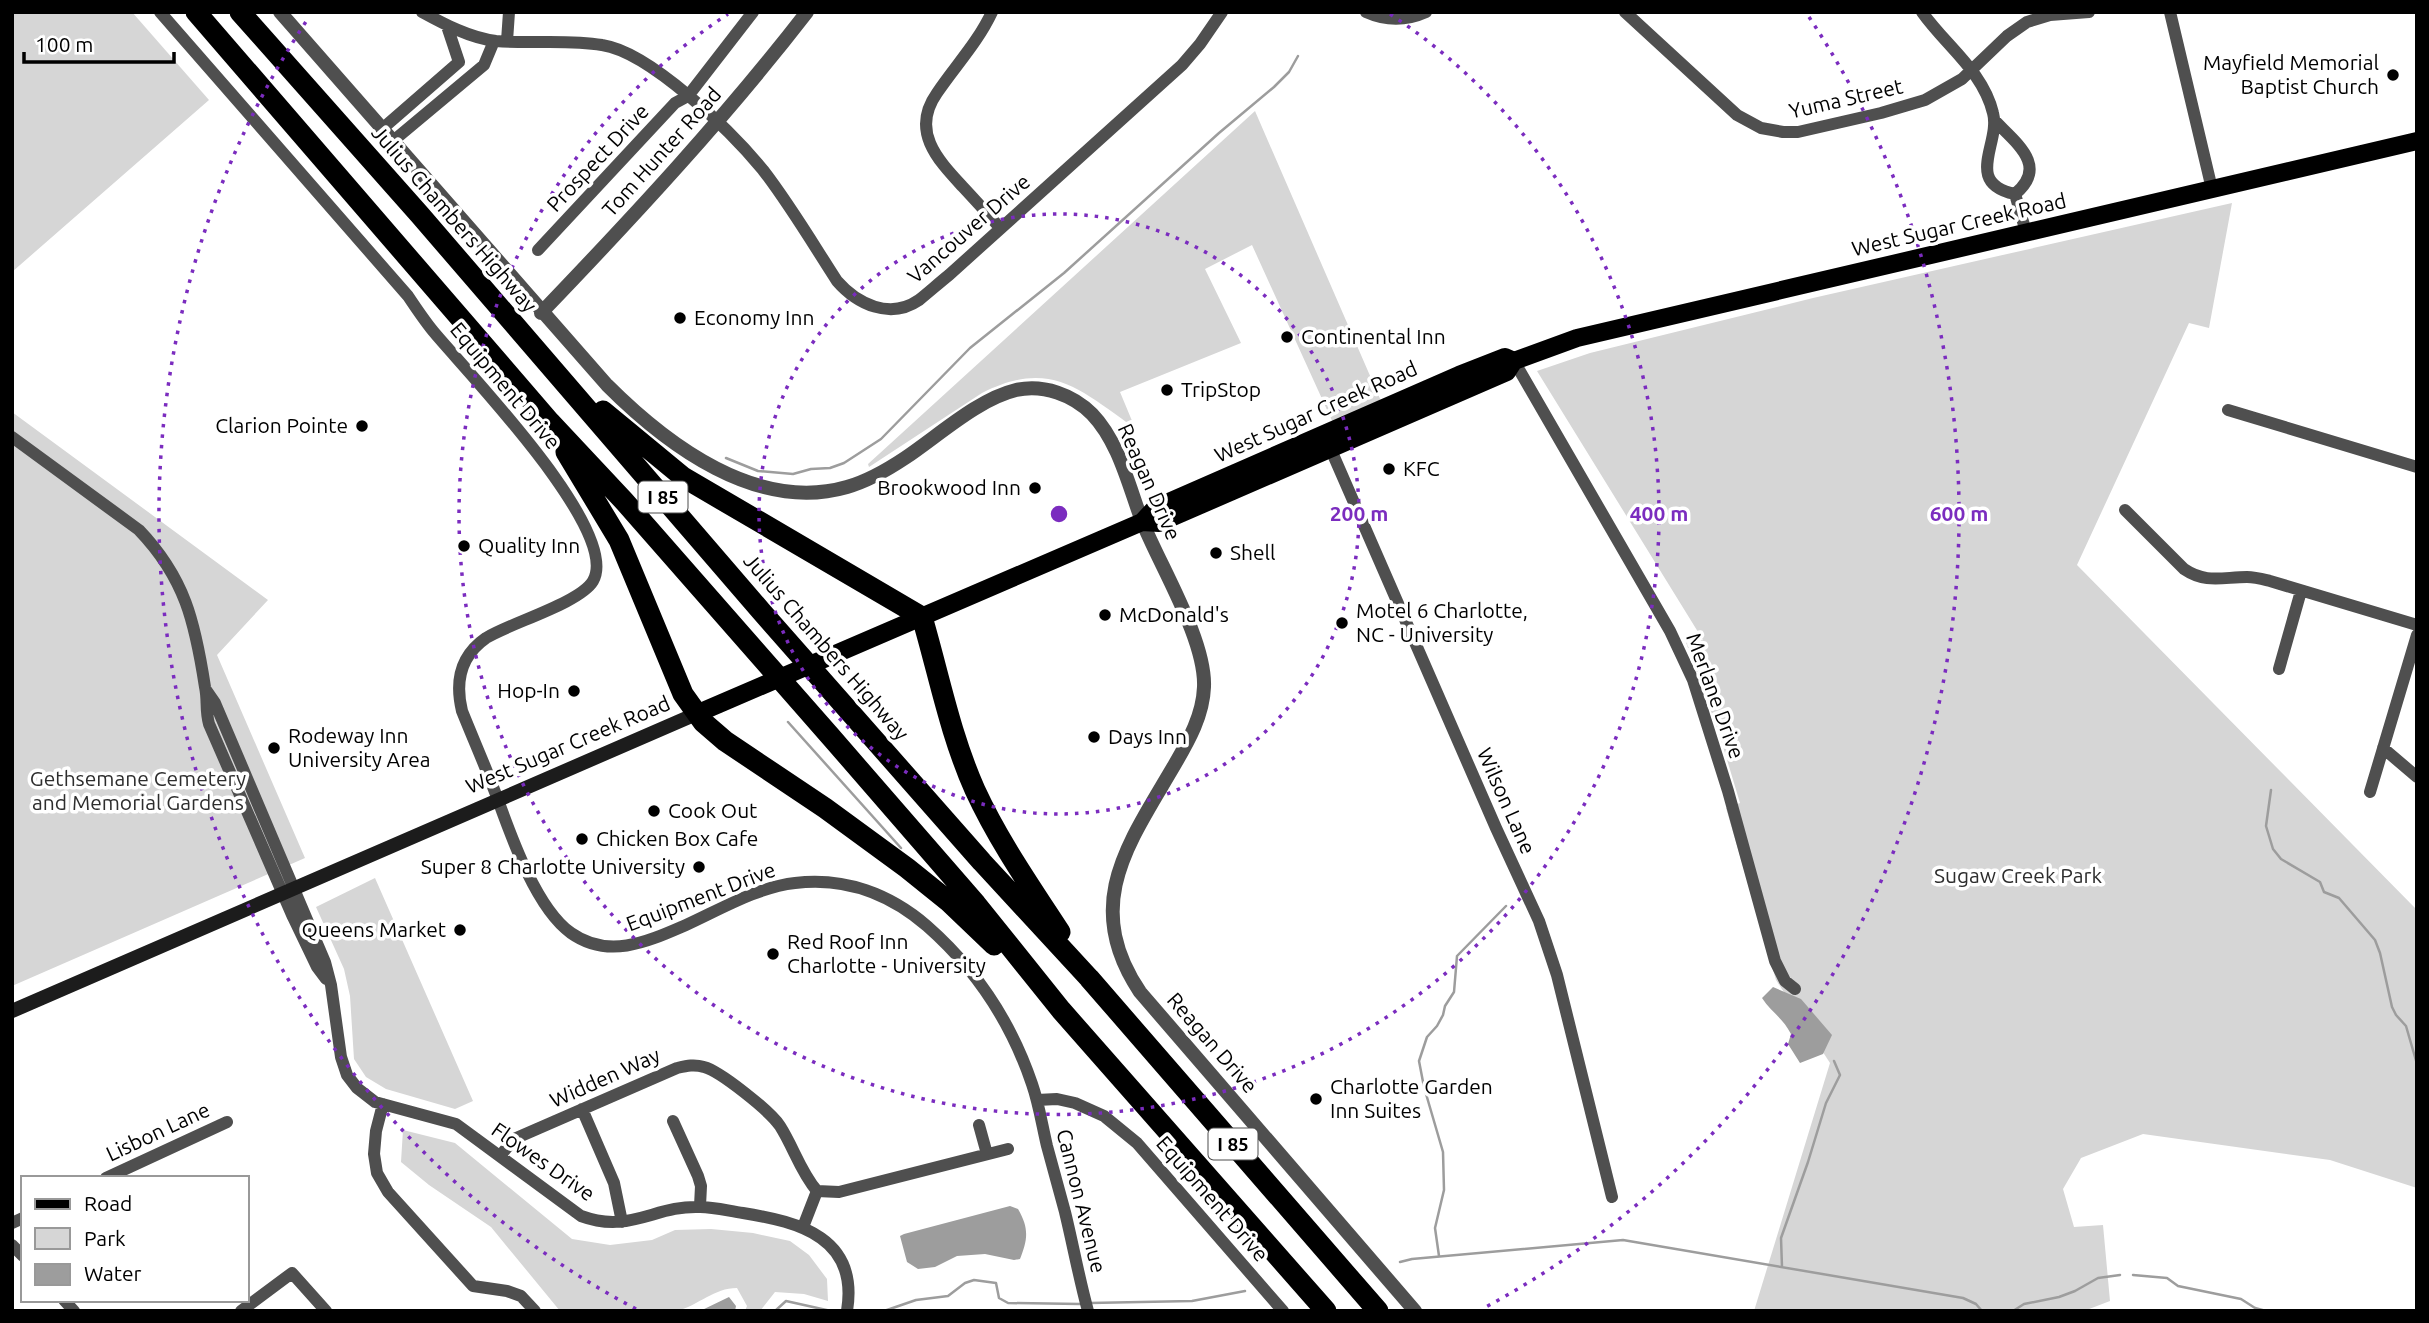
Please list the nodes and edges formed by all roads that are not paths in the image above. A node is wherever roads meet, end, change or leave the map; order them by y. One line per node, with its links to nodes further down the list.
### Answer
1 (160, 12): 51 (street, Equipment Drive)
2 (196, 12): 35 (highway, I 85)
3 (240, 12): 34 (highway, Julius Chambers Highway / I 85)
4 (280, 12): 24 (street, Reagan Drive)
5 (422, 12): 17 (street)
6 (509, 12): 19 (street)
7 (753, 12): 21 (street, Prospect Drive)
8 (807, 12): 23 (street, Tom Hunter Road)
9 (992, 12): 29 (street)
10 (1222, 12): 29 (street, Vancouver Drive)
11 (1366, 12): 12 (street)
12 (1426, 12)
13 (1625, 12): 20 (street, Yuma Street)
14 (1922, 12): 20 (street)
15 (2089, 12): 20 (street, Yuma Street)
16 (2170, 12): 27 (street)
17 (447, 26): 18 (street); 24 (street)
18 (494, 41): 19 (street); 25 (street)
19 (507, 41): 21 (street)
20 (1972, 70): 22 (street)
21 (688, 96): 23 (street); 31 (street, Prospect Drive)
22 (1995, 121): 28 (street); 28 (street)
23 (717, 123): 29 (street, Vancouver Drive); 32 (street, Tom Hunter Road)
24 (382, 129): 25 (street, Reagan Drive)
25 (393, 141): 32 (street, Reagan Drive)
26 (2417, 141): 27 (main road, West Sugar Creek Road)
27 (2212, 189): 30 (main road, West Sugar Creek Road)
28 (2015, 194): 30 (street)
29 (1000, 228)
30 (2026, 232): 33 (main road, West Sugar Creek Road)
31 (538, 250)
32 (541, 313): 41 (street, Reagan Drive)
33 (1514, 361): 38 (main road, West Sugar Creek Road); 54 (street, Merlane Drive)
34 (564, 381): 43 (highway); 53 (highway, Julius Chambers Highway / I 85)
35 (540, 410): 47 (highway); 55 (highway, I 85)
36 (2228, 410): 39 (street)
37 (12, 437): 52 (street, Flowes Drive)
38 (1328, 442): 41 (main road, West Sugar Creek Road); 68 (street, Wilson Lane)
39 (2417, 467)
40 (2125, 510): 42 (street)
41 (1142, 522): 43 (main road, West Sugar Creek Road); 80 (street, Reagan Drive)
42 (2301, 591): 44 (street); 46 (street)
43 (922, 617): 47 (main road, West Sugar Creek Road); 53 (highway)
44 (2417, 625)
45 (2417, 635): 48 (street)
46 (2279, 669)
47 (696, 714): 51 (main road, West Sugar Creek Road); 55 (highway)
48 (2383, 748): 49 (street); 50 (street)
49 (2417, 777)
50 (2370, 792)
51 (498, 800): 52 (main road, West Sugar Creek Road); 57 (street, Equipment Drive)
52 (288, 890): 56 (main road, West Sugar Creek Road); 58 (street, Flowes Drive)
53 (1089, 978): 79 (highway, Julius Chambers Highway / I 85)
54 (1795, 989)
55 (1061, 1010): 78 (highway, I 85)
56 (12, 1011)
57 (1037, 1100): 72 (street, Cannon Avenue); 77 (street, Equipment Drive)
58 (383, 1104): 65 (street, Flowes Drive); 75 (street)
59 (582, 1109): 65 (street, Widden Way); 67 (street, Widden Way); 70 (street)
60 (674, 1121): 69 (street)
61 (227, 1122): 66 (street, Lisbon Lane)
62 (979, 1125): 64 (street)
63 (1008, 1149): 64 (street)
64 (987, 1154): 67 (street)
65 (500, 1156): 70 (street, Flowes Drive)
66 (110, 1176)
67 (817, 1191): 71 (street)
68 (1612, 1197)
69 (700, 1206): 70 (street, Flowes Drive); 71 (street, Flowes Drive)
70 (622, 1222)
71 (803, 1227): 76 (street, Flowes Drive)
72 (1087, 1306)
73 (241, 1311): 74 (street)
74 (326, 1311)
75 (535, 1311)
76 (848, 1311)
77 (1283, 1311)
78 (1326, 1311)
79 (1377, 1311)
80 (1415, 1311)

